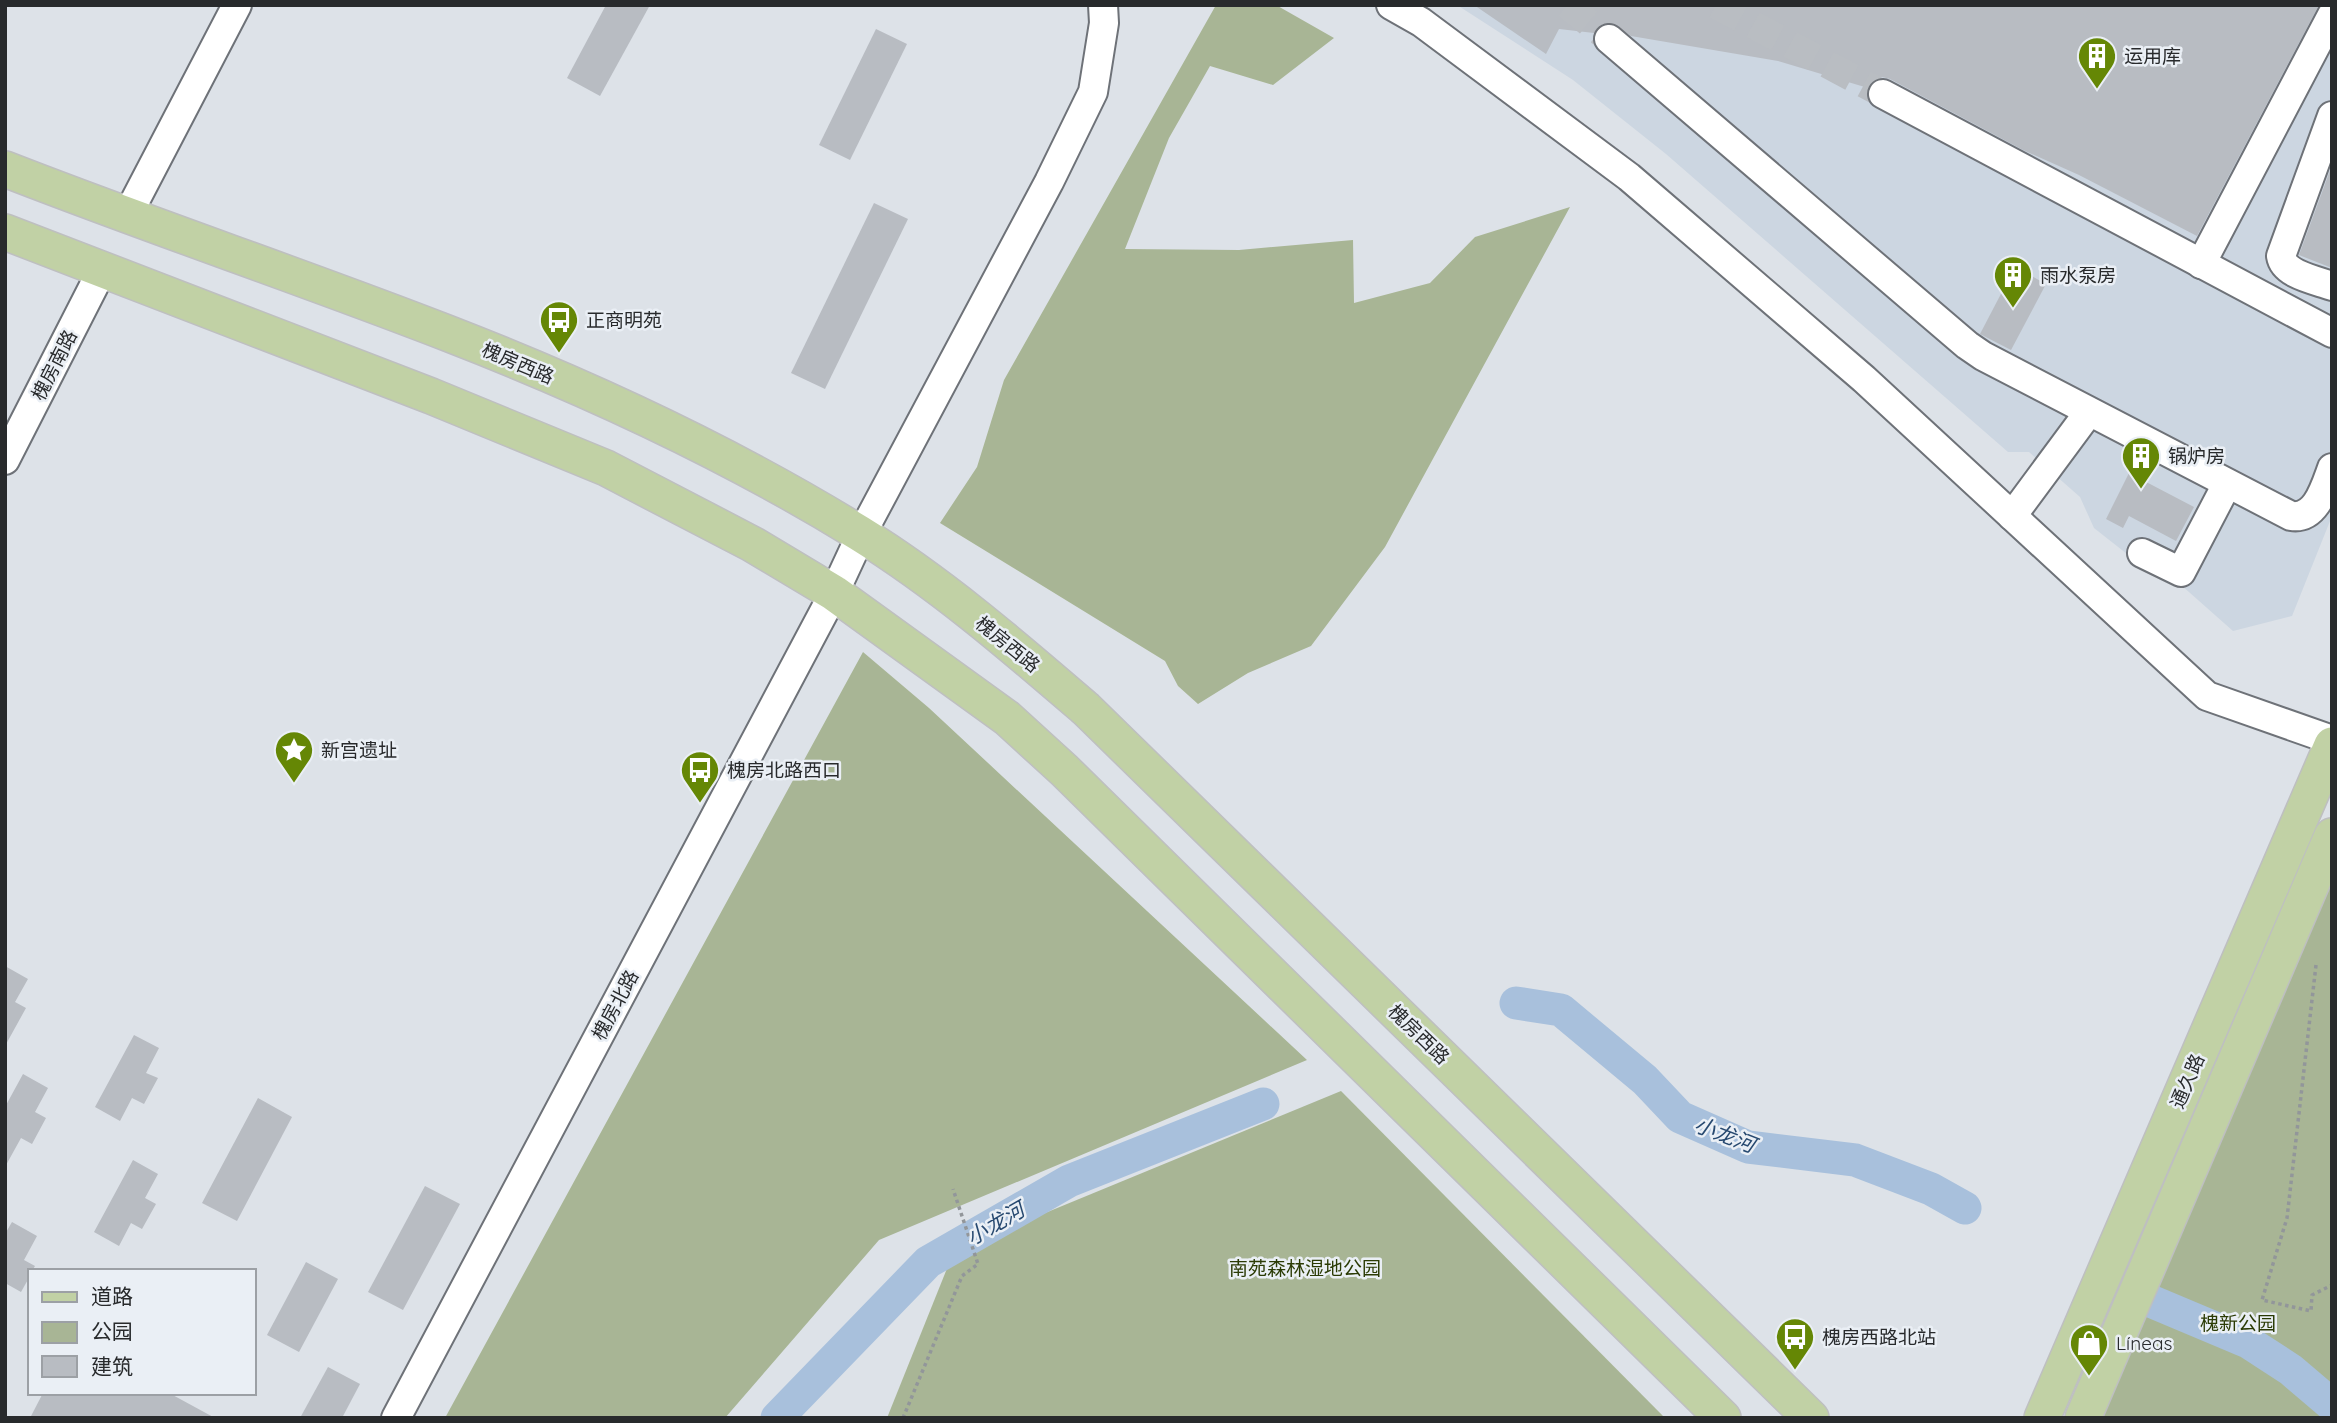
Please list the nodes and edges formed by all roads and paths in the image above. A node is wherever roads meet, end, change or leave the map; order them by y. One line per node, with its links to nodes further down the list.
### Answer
1 (237, 5): 9 (street)
2 (1103, 5): 20 (street, 槐房北路)
3 (1391, 5): 19 (street)
4 (2332, 15): 11 (street)
5 (1609, 39): 15 (street)
6 (1883, 94): 11 (street)
7 (2332, 116): 13 (street)
8 (5, 169): 9 (main road, 槐房西路)
9 (127, 216): 20 (main road, 槐房西路)
10 (5, 232): 12 (main road)
11 (2202, 264): 14 (street)
12 (103, 270): 16 (street, 槐房南路); 22 (main road)
13 (2332, 286)
14 (2332, 333)
15 (2089, 412): 18 (street); 19 (street)
16 (5, 460)
17 (2332, 468): 18 (street)
18 (2227, 484): 21 (street)
19 (2012, 516): 23 (street)
20 (862, 535): 22 (street, 槐房北路); 31 (main road, 槐房西路)
21 (2142, 553)
22 (834, 593): 28 (street, 槐房北路); 30 (main road)
23 (2332, 742): 32 (main road, 通久路)
24 (2332, 836): 33 (main road, 通久路)
25 (2316, 965): 27 (path)
26 (953, 1189): 29 (path)
27 (2332, 1285)
28 (396, 1418)
29 (903, 1418)
30 (1723, 1418)
31 (1811, 1418)
32 (2042, 1418)
33 (2082, 1418)

